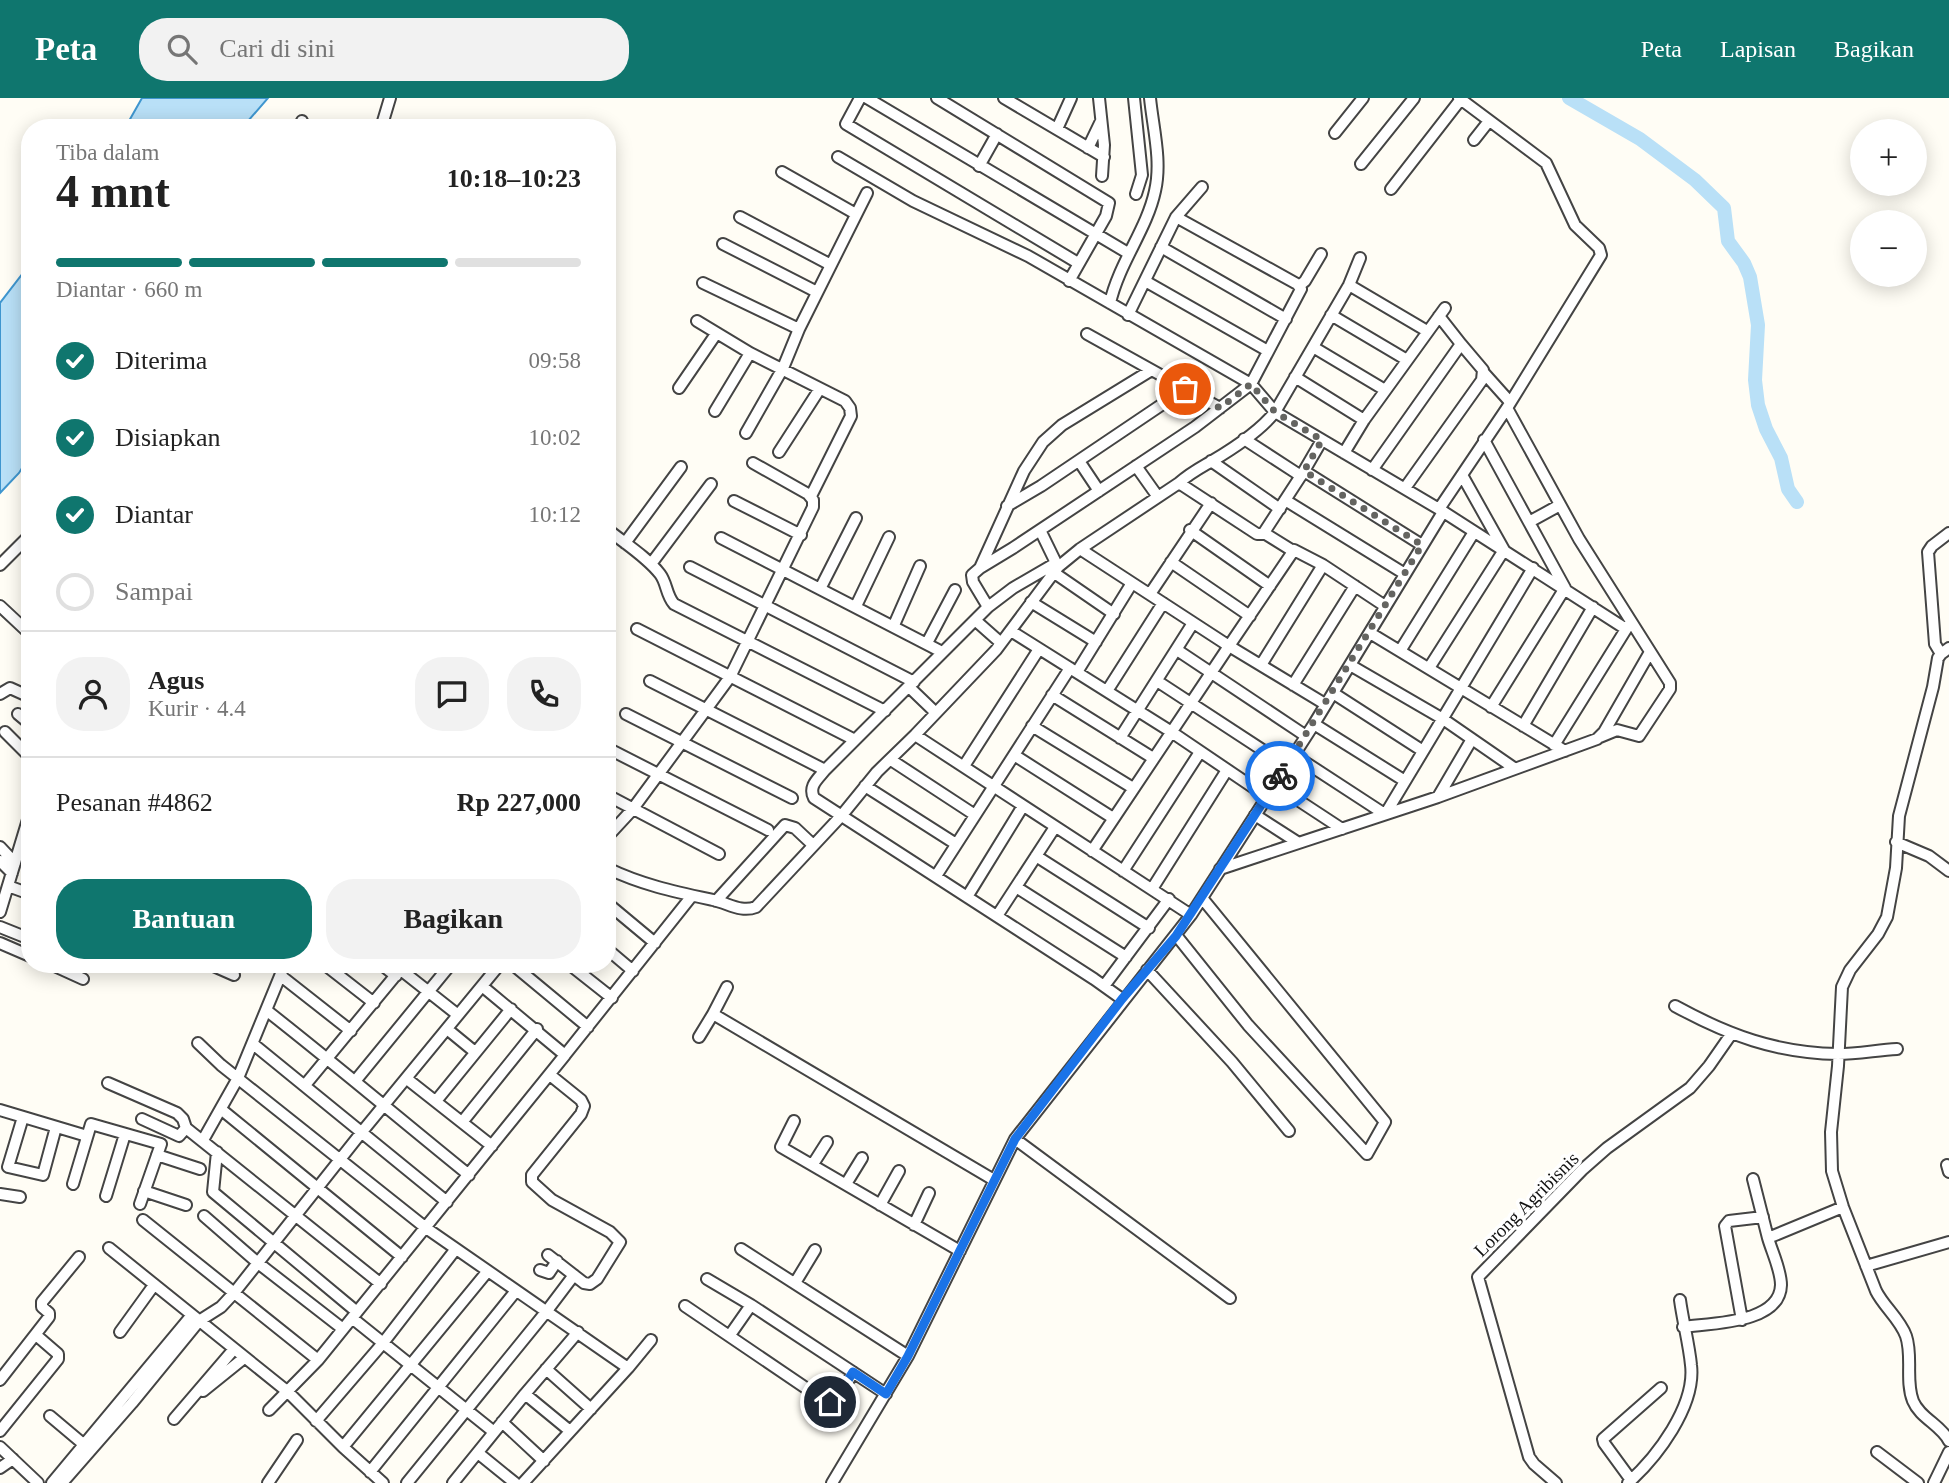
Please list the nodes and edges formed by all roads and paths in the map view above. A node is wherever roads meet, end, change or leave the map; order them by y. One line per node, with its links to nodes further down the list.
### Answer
1 (390, 98): 14 (street)
2 (860, 98): 41 (street)
3 (867, 98): 25 (street)
4 (937, 98): 19 (street)
5 (1004, 98): 13 (street)
6 (1071, 98): 17 (street)
7 (1099, 98): 15 (street)
8 (1134, 98): 31 (street)
9 (1150, 98): 38 (street)
10 (1363, 98): 18 (street)
11 (1413, 98): 24 (street)
12 (1460, 98): 16 (street); 29 (street)
13 (1025, 104): 17 (street)
14 (384, 119)
15 (1101, 121): 21 (street); 23 (street)
16 (1489, 121): 20 (street); 72 (street)
17 (1057, 129): 21 (street)
18 (1335, 133)
19 (996, 134): 25 (street); 35 (street)
20 (1474, 140)
21 (1088, 148): 23 (street)
22 (838, 157): 43 (street)
23 (1104, 157): 27 (street)
24 (1361, 164)
25 (979, 166): 35 (street)
26 (782, 172): 32 (street)
27 (1102, 176)
28 (1202, 187): 34 (street)
29 (1391, 189)
30 (867, 193): 32 (street)
31 (1136, 194)
32 (856, 214): 42 (street)
33 (740, 217): 42 (street)
34 (1176, 217): 37 (street); 47 (street)
35 (1096, 233): 38 (street); 41 (street)
36 (723, 244): 48 (street)
37 (1161, 247): 44 (street); 52 (street)
38 (1128, 253): 49 (street)
39 (1321, 254): 47 (street)
40 (1360, 258): 46 (street)
41 (1078, 263): 43 (street)
42 (831, 265): 48 (street)
43 (1069, 281): 49 (street)
44 (1145, 281): 50 (street); 60 (street)
45 (703, 283): 54 (street)
46 (1349, 285): 51 (street); 55 (street)
47 (1299, 286): 52 (street)
48 (817, 292): 54 (street)
49 (1110, 303): 50 (street)
50 (1128, 315): 67 (street)
51 (1331, 316): 59 (street); 62 (street)
52 (1286, 319): 60 (street)
53 (697, 321): 56 (street)
54 (799, 329): 63 (street)
55 (1427, 331): 58 (street); 62 (street)
56 (716, 334): 61 (street); 68 (street)
57 (1087, 334): 64 (street)
58 (1461, 344): 65 (street); 88 (street)
59 (1313, 347): 66 (street); 71 (street)
60 (1268, 351): 67 (street)
61 (750, 353): 63 (street); 74 (street)
62 (1407, 360): 71 (street)
63 (783, 368): 70 (street); 77 (street)
64 (1150, 371): 69 (street); 101 (street)
65 (1484, 373): 72 (street); 93 (street)
66 (1295, 377): 75 (street); 76 (street)
67 (1251, 384): 73 (street); 75 (street)
68 (679, 388)
69 (1185, 389): 73 (street); 83 (street)
70 (819, 390): 81 (street); 95 (street)
71 (1385, 390): 76 (street)
72 (1508, 405): 80 (street); 100 (street)
73 (1220, 408): 86 (street)
74 (715, 411)
75 (1275, 412): 78 (street); 79 (street)
76 (1364, 420): 82 (street)
77 (746, 433)
78 (1244, 439): 84 (street); 89 (street)
79 (1322, 440): 82 (street); 89 (street)
80 (1485, 440): 90 (street); 104 (street)
81 (779, 452)
82 (1344, 453): 88 (street)
83 (1079, 461): 94 (street); 101 (street)
84 (1211, 461): 91 (street); 99 (street)
85 (753, 463): 95 (street)
86 (1136, 466): 94 (street); 96 (street)
87 (681, 467): 114 (street)
88 (1372, 470): 93 (street)
89 (1303, 473): 99 (street); 116 (street)
90 (1462, 475): 102 (street); 118 (street)
91 (1179, 482): 96 (street); 98 (street)
92 (711, 484): 121 (street)
93 (1405, 488): 102 (street)
94 (1100, 491): 105 (street)
95 (811, 496): 110 (street)
96 (1158, 496): 117 (street)
97 (734, 501): 110 (street)
98 (1211, 503): 106 (street); 108 (street)
99 (1282, 505): 108 (street); 130 (street)
100 (1560, 505): 104 (street); 152 (street)
101 (1007, 506): 127 (street)
102 (1441, 511): 107 (street); 116 (street)
103 (856, 518): 135 (street)
104 (1529, 522): 134 (street)
105 (1040, 530): 126 (street); 127 (street)
106 (1191, 530): 120 (street); 132 (street)
107 (1474, 532): 118 (street); 163 (street)
108 (1264, 533): 119 (street)
109 (1949, 533): 164 (street)
110 (801, 535): 129 (street)
111 (616, 536): 114 (street)
112 (888, 537): 142 (street)
113 (721, 538): 129 (street)
114 (625, 543): 121 (street)
115 (21, 544): 122 (street)
116 (1422, 545): 130 (street)
117 (1080, 549): 126 (street); 131 (street)
118 (1504, 550): 128 (street); 169 (street)
119 (1293, 551): 123 (street); 132 (street)
120 (1171, 562): 137 (street); 147 (street)
121 (650, 564): 156 (street)
122 (0, 565)
123 (1323, 565): 133 (street); 167 (street)
124 (920, 566): 150 (street)
125 (690, 567): 140 (street)
126 (1056, 567): 138 (street); 144 (street); 146 (street)
127 (980, 568): 144 (street)
128 (1532, 568): 134 (street); 177 (street)
129 (783, 570): 135 (street); 140 (street)
130 (1405, 574): 143 (street)
131 (1132, 583): 137 (street); 146 (street)
132 (1270, 586): 147 (street)
133 (1355, 586): 143 (street); 176 (street)
134 (1564, 588): 145 (street); 185 (street)
135 (820, 589): 142 (street)
136 (955, 590): 158 (street)
137 (1150, 594): 139 (street)
138 (1031, 602): 154 (street); 157 (street)
139 (1163, 603): 149 (street); 178 (street)
140 (766, 605): 156 (street); 175 (street)
141 (0, 606): 151 (street)
142 (856, 606): 150 (street)
143 (1385, 606): 155 (street)
144 (988, 607): 148 (street)
145 (1593, 607): 152 (street); 196 (street)
146 (1114, 614): 157 (street)
147 (1250, 616): 160 (street)
148 (975, 620): 159 (street); 165 (street)
149 (1194, 623): 160 (street); 162 (street)
150 (894, 625): 158 (street)
151 (21, 626)
152 (1629, 626): 166 (street); 206 (street)
153 (637, 628): 172 (street)
154 (1011, 631): 159 (street); 161 (street)
155 (1370, 633): 163 (street); 168 (street)
156 (749, 641): 172 (street); 187 (street)
157 (1096, 642): 170 (street)
158 (927, 643): 165 (street)
159 (1001, 643): 189 (street)
160 (1229, 646): 167 (street); 171 (street)
161 (1039, 649): 170 (street); 216 (street)
162 (1177, 650): 171 (street); 174 (street)
163 (1400, 651): 169 (street)
164 (1945, 651): 244 (street)
165 (942, 652): 175 (street)
166 (1650, 652): 201 (street); 201 (street)
167 (1262, 665): 176 (street)
168 (1350, 665): 180 (street); 193 (street)
169 (1429, 668): 177 (street)
170 (1073, 670): 178 (street); 182 (street)
171 (1211, 671): 183 (street); 200 (street)
172 (730, 677): 186 (street); 204 (street)
173 (650, 681): 186 (street)
174 (1157, 681): 183 (street); 188 (street)
175 (911, 685): 187 (street); 189 (street)
176 (1293, 685): 184 (street)
177 (1461, 689): 185 (street); 193 (street)
178 (1107, 691): 188 (street)
179 (21, 693): 181 (street)
180 (1333, 693): 184 (street); 208 (street)
181 (0, 694)
182 (1052, 695): 195 (street); 202 (street)
183 (1190, 702): 197 (street); 217 (street)
184 (1325, 704): 194 (street)
185 (1492, 707): 196 (street)
186 (706, 709): 205 (street); 219 (street)
187 (885, 711): 204 (street)
188 (1139, 711): 197 (street); 202 (street)
189 (936, 713): 199 (street)
190 (18, 714): 192 (street)
191 (626, 714): 205 (street)
192 (21, 716)
193 (1443, 719): 203 (street); 208 (street)
194 (1314, 724): 200 (street); 222 (street)
195 (1032, 726): 212 (street); 226 (street)
196 (1523, 726): 206 (street)
197 (1170, 731): 210 (street); 214 (street)
198 (5, 732): 207 (street)
199 (915, 735): 215 (street); 216 (street)
200 (1306, 736): 213 (street)
201 (1600, 737): 209 (street)
202 (1121, 738): 214 (street)
203 (1472, 739): 218 (street); 228 (street)
204 (855, 740): 219 (street)
205 (683, 742): 221 (street); 229 (street)
206 (1554, 745): 209 (street)
207 (21, 748)
208 (1423, 751): 222 (street)
209 (1565, 751): 218 (street)
210 (1200, 752): 220 (street); 254 (street)
211 (616, 753): 221 (street)
212 (1014, 755): 225 (street); 237 (street)
213 (1294, 755): 217 (street); 233 (street)
214 (1153, 758): 226 (street)
215 (891, 760): 224 (street); 235 (street)
216 (964, 766): 225 (street)
217 (1287, 766): 223 (street)
218 (1514, 768): 228 (street)
219 (825, 770): 234 (street)
220 (1227, 770): 227 (street); 260 (street)
221 (658, 774): 232 (street); 241 (street)
222 (1405, 781): 233 (street)
223 (1275, 785): 227 (street); 240 (street)
224 (865, 786): 234 (street); 246 (street)
225 (994, 787): 231 (street); 235 (street)
226 (1133, 788): 237 (street)
227 (1266, 796): 236 (street)
228 (1438, 797): 233 (street)
229 (792, 798)
230 (616, 802): 232 (street)
231 (1023, 806): 239 (street); 262 (street)
232 (629, 813): 238 (street); 249 (street)
233 (1385, 813): 240 (street)
234 (842, 815): 245 (street); 257 (street)
235 (975, 815): 246 (street)
236 (1255, 815): 243 (street); 253 (street)
237 (1114, 818): 248 (street)
238 (616, 827)
239 (1055, 827): 248 (street); 250 (street)
240 (1342, 829): 243 (street)
241 (768, 830)
242 (21, 842): 252 (street)
243 (1297, 842): 253 (street)
244 (1896, 842): 255 (street); 316 (street)
245 (812, 844): 265 (street); 265 (street)
246 (956, 844): 257 (street)
247 (0, 847): 252 (street)
248 (1092, 851): 254 (street)
249 (719, 854)
250 (1036, 856): 258 (street); 271 (street)
251 (0, 861): 252 (street)
252 (13, 868): 259 (street)
253 (1220, 869): 263 (street)
254 (1123, 871): 260 (street)
255 (1949, 871)
256 (616, 872): 261 (street)
257 (936, 876): 262 (street)
258 (1016, 887): 269 (street); 278 (street)
259 (5, 889): 267 (street)
260 (1152, 889): 264 (street)
261 (691, 897): 265 (street); 275 (street)
262 (967, 897): 269 (street)
263 (1202, 898): 268 (street); 273 (street)
264 (1169, 900): 268 (street); 271 (street)
265 (716, 901)
266 (616, 910): 275 (street)
267 (0, 912)
268 (1191, 915): 273 (street)
269 (997, 916): 295 (street)
270 (0, 927): 272 (street)
271 (1149, 928): 278 (street)
272 (21, 935)
273 (1176, 936): 279 (street)
274 (0, 943): 276 (street)
275 (655, 943): 280 (street)
276 (21, 952)
277 (616, 957): 280 (street)
278 (1126, 957): 295 (street)
279 (1147, 970): 299 (street); 335 (street)
280 (633, 971): 298 (street)
281 (70, 973): 293 (street)
282 (229, 973): 291 (street)
283 (282, 973): 292 (street)
284 (336, 973): 300 (street)
285 (398, 973): 300 (street)
286 (404, 973): 297 (street)
287 (444, 973): 297 (street)
288 (493, 973): 294 (street)
289 (523, 973): 306 (street)
290 (580, 973): 298 (street)
291 (234, 975)
292 (281, 976): 303 (street); 309 (street)
293 (83, 979)
294 (482, 986): 302 (street); 305 (street)
295 (1104, 986): 299 (street)
296 (727, 987): 304 (street)
297 (429, 991): 305 (street); 322 (street)
298 (612, 998): 306 (street)
299 (1122, 999): 339 (street)
300 (374, 1003): 309 (street)
301 (1675, 1006): 310 (street)
302 (511, 1009): 308 (street); 315 (street)
303 (266, 1010): 313 (street); 318 (street)
304 (713, 1014): 311 (street); 352 (street)
305 (458, 1015): 307 (street)
306 (588, 1027): 317 (street)
307 (447, 1029): 315 (street); 321 (street)
308 (537, 1029): 317 (street); 331 (street)
309 (351, 1031): 318 (street)
310 (1732, 1033): 316 (street); 457 (street, Lorong Agribisnis)
311 (699, 1037)
312 (198, 1043): 320 (street)
313 (253, 1044): 320 (street); 324 (street)
314 (1897, 1049): 316 (street)
315 (475, 1052): 325 (street)
316 (1839, 1054): 365 (street)
317 (565, 1055): 319 (street)
318 (328, 1059): 322 (street); 324 (street)
319 (550, 1075): 342 (street); 386 (street)
320 (238, 1078): 328 (street); 346 (street)
321 (407, 1079): 325 (street); 326 (street)
322 (356, 1080): 326 (street)
323 (108, 1083): 334 (street)
324 (305, 1085): 336 (street)
325 (436, 1101): 331 (street)
326 (383, 1106): 336 (street); 350 (street)
327 (0, 1110): 329 (street)
328 (222, 1110): 340 (street); 355 (street)
329 (23, 1117): 333 (street); 333 (street)
330 (142, 1119): 334 (street)
331 (463, 1121): 342 (street)
332 (794, 1121): 347 (street)
333 (56, 1127): 338 (street)
334 (186, 1128): 340 (street)
335 (1289, 1131)
336 (361, 1133): 346 (street); 361 (street)
337 (125, 1134): 338 (street); 344 (street); 359 (street)
338 (87, 1136): 353 (street)
339 (1015, 1139): 352 (street); 393 (street)
340 (203, 1140): 343 (street)
341 (827, 1142): 347 (street)
342 (492, 1146): 350 (street)
343 (216, 1152): 367 (street); 374 (street)
344 (157, 1155): 348 (street); 356 (street)
345 (862, 1158): 354 (street)
346 (340, 1161): 355 (street); 371 (street)
347 (813, 1164): 354 (street)
348 (200, 1169)
349 (899, 1171): 364 (street)
350 (469, 1175): 361 (street)
351 (1753, 1179): 368 (street)
352 (994, 1180): 379 (street)
353 (73, 1184)
354 (846, 1184): 364 (street)
355 (318, 1189): 367 (street); 381 (street)
356 (144, 1191): 362 (street); 363 (street)
357 (929, 1193): 370 (street)
358 (0, 1194): 360 (street)
359 (106, 1196)
360 (20, 1197)
361 (447, 1202): 371 (street)
362 (139, 1204)
363 (186, 1205)
364 (880, 1205): 370 (street)
365 (1843, 1207): 372 (street); 383 (street)
366 (204, 1216): 382 (street)
367 (296, 1217): 374 (street); 388 (street)
368 (1763, 1217): 372 (street); 400 (street)
369 (143, 1220): 392 (street)
370 (914, 1225): 379 (street)
371 (426, 1228): 377 (street); 381 (street)
372 (1768, 1238): 400 (street)
373 (1949, 1242): 383 (street)
374 (273, 1244): 382 (street); 398 (street)
375 (109, 1248): 390 (street)
376 (741, 1249): 389 (street)
377 (455, 1250): 385 (street); 408 (street)
378 (815, 1250): 389 (street)
379 (960, 1251): 410 (street)
380 (79, 1256): 405 (street)
381 (402, 1257): 388 (street)
382 (258, 1263): 392 (street); 402 (street)
383 (1866, 1266): 435 (street)
384 (540, 1270): 386 (street)
385 (487, 1272): 391 (street); 413 (street)
386 (573, 1275): 397 (street)
387 (707, 1279): 395 (street)
388 (381, 1283): 398 (street)
389 (794, 1283): 410 (street)
390 (154, 1285): 399 (street); 403 (street)
391 (515, 1292): 397 (street); 418 (street)
392 (234, 1293): 399 (street); 412 (street)
393 (1230, 1298)
394 (1680, 1300): 401 (street)
395 (751, 1305): 406 (street); 416 (street)
396 (685, 1306): 406 (street)
397 (546, 1312): 404 (street); 426 (street)
398 (355, 1315): 402 (street); 408 (street)
399 (195, 1318): 409 (street); 438 (street)
400 (1742, 1320): 401 (street)
401 (1683, 1326): 446 (street)
402 (343, 1329): 412 (street)
403 (120, 1332)
404 (578, 1332): 414 (street); 415 (street)
405 (36, 1335): 417 (street); 431 (street)
406 (730, 1335): 416 (street)
407 (651, 1340): 414 (street)
408 (383, 1343): 413 (street); 429 (street)
409 (234, 1349): 411 (street); 421 (street)
410 (908, 1356): 423 (street)
411 (244, 1358): 420 (street); 421 (street)
412 (318, 1360): 420 (street)
413 (410, 1366): 418 (street); 437 (street)
414 (628, 1368): 424 (street)
415 (546, 1369): 422 (street); 424 (street)
416 (853, 1372): 423 (street)
417 (0, 1380)
418 (439, 1386): 426 (street); 445 (street)
419 (1661, 1388): 446 (street)
420 (288, 1392): 425 (street); 429 (street)
421 (198, 1394): 428 (street)
422 (525, 1394): 430 (street); 432 (street)
423 (886, 1394): 456 (street)
424 (592, 1409): 432 (street)
425 (269, 1410)
426 (467, 1410): 433 (street); 452 (street)
427 (50, 1416): 438 (street)
428 (174, 1419)
429 (316, 1421): 437 (street)
430 (502, 1422): 433 (street); 443 (street)
431 (0, 1431)
432 (570, 1431): 443 (street)
433 (494, 1432): 441 (street)
434 (297, 1440): 450 (street)
435 (1949, 1441)
436 (0, 1447): 442 (street)
437 (343, 1447): 445 (street)
438 (88, 1448): 448 (street); 449 (street)
439 (1877, 1452): 458 (street)
440 (1949, 1452): 459 (street)
441 (478, 1453): 453 (street); 454 (street)
442 (13, 1459): 444 (street); 447 (street)
443 (544, 1461): 455 (street)
444 (0, 1468)
445 (370, 1472): 451 (street)
446 (1630, 1482)
447 (38, 1483)
448 (51, 1483)
449 (62, 1483)
450 (268, 1483)
451 (383, 1483)
452 (407, 1483)
453 (454, 1483)
454 (515, 1483)
455 (523, 1483)
456 (832, 1483)
457 (1556, 1483)
458 (1918, 1483)
459 (1934, 1483)

